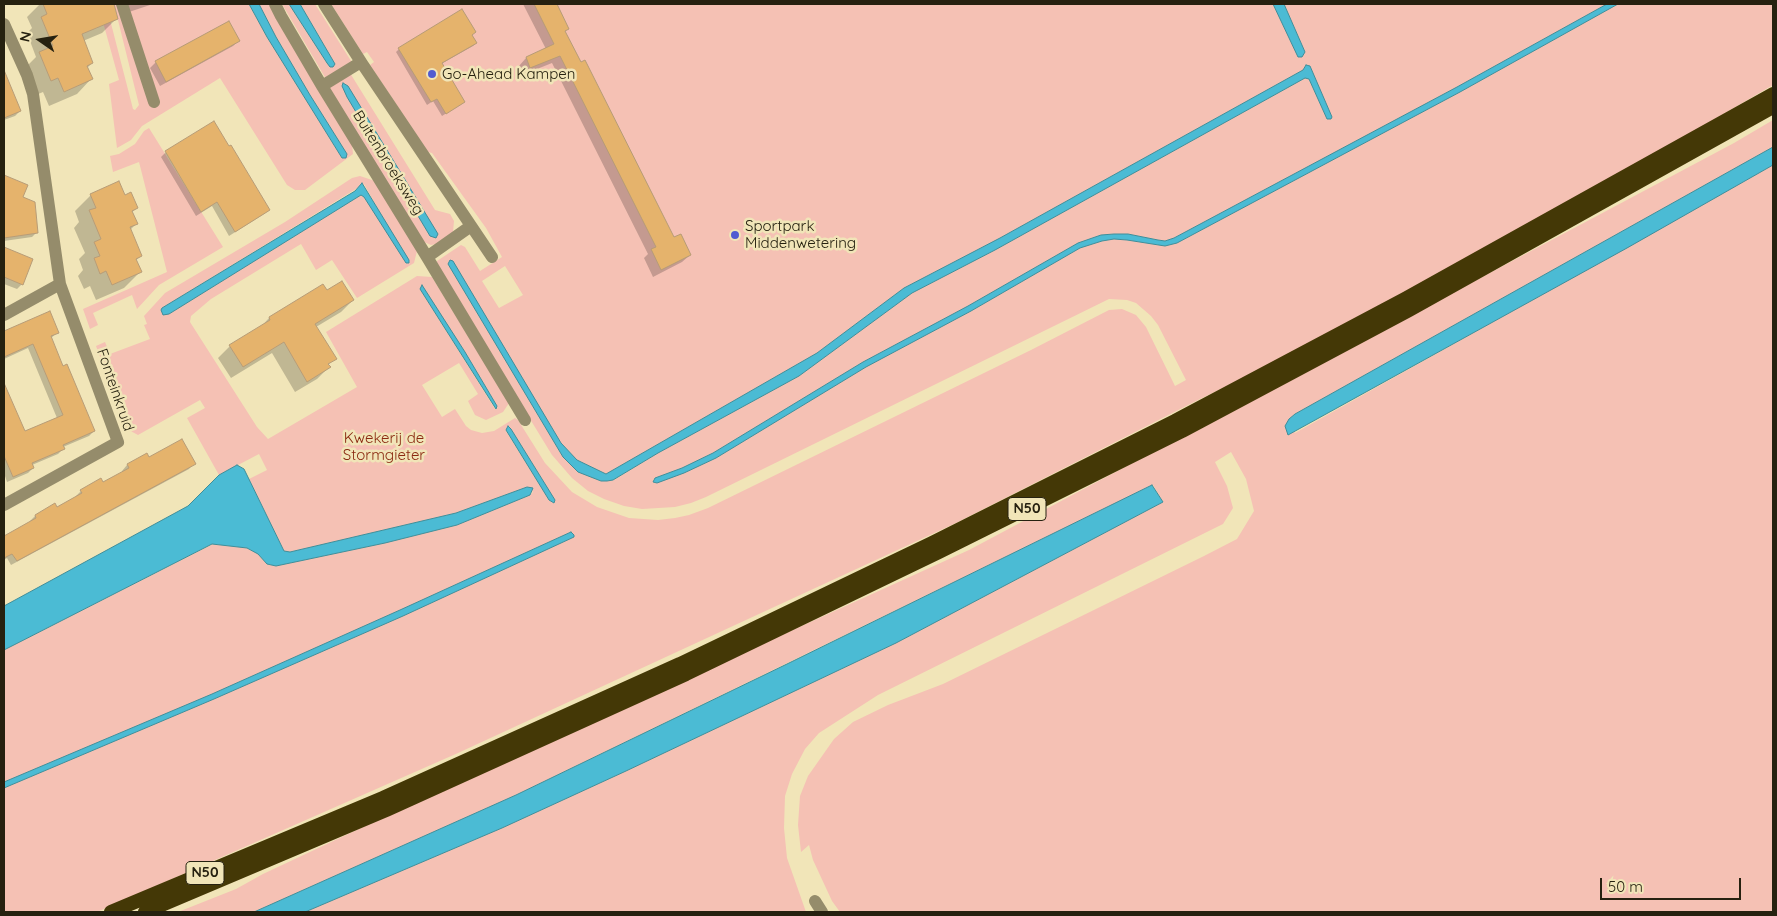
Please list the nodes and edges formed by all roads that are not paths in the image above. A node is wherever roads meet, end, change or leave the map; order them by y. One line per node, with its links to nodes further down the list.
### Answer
1 (122, 4): 8 (street)
2 (275, 4): 6 (street, Buitenbroeksweg)
3 (324, 4): 5 (street)
4 (4, 24): 13 (street, Fonteinkruid)
5 (361, 62): 6 (street); 10 (street)
6 (322, 86): 11 (street, Buitenbroeksweg)
7 (1773, 94): 18 (highway, N50)
8 (154, 102)
9 (1773, 106): 19 (highway, N50)
10 (471, 226): 11 (street); 12 (street)
11 (427, 256): 15 (street, Buitenbroeksweg)
12 (492, 257)
13 (60, 284): 14 (street); 16 (street, Fonteinkruid)
14 (4, 315)
15 (525, 420)
16 (4, 505)
17 (815, 901): 20 (street)
18 (111, 912)
19 (144, 912)
20 (822, 912)

